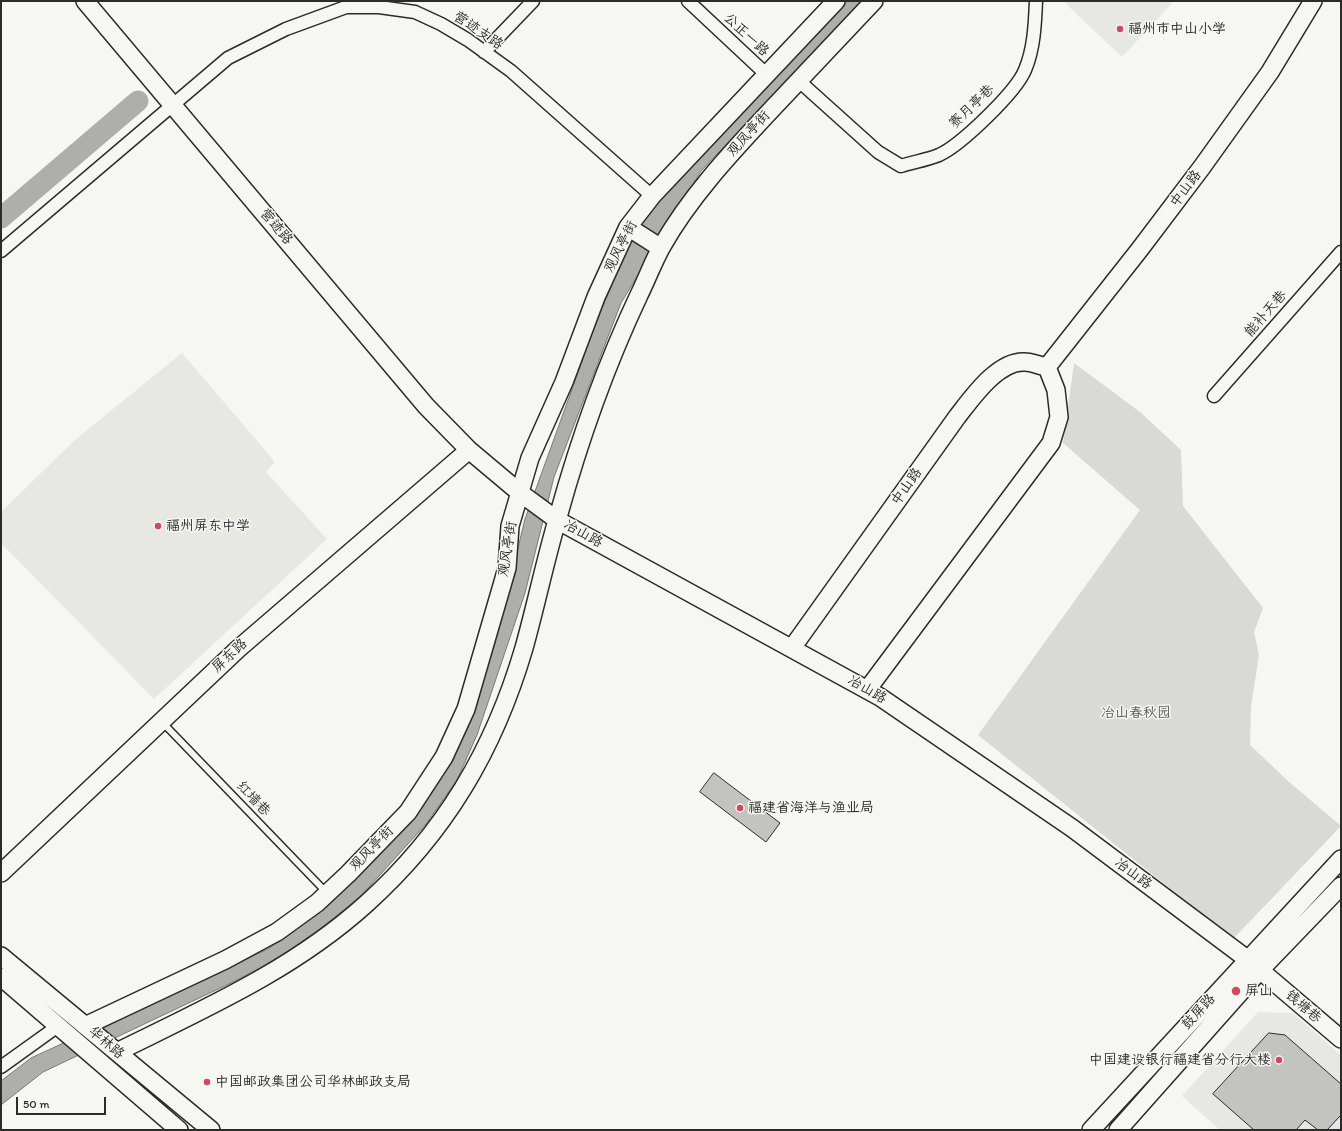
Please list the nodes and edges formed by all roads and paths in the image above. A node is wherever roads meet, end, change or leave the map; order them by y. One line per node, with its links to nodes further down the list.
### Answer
1 (85, 1): 11 (street, 营迹路)
2 (533, 1): 8 (street)
3 (688, 1): 9 (street, 公正一路)
4 (836, 1): 9 (street, 观风亭街)
5 (874, 1): 10 (street, 观凤亭街)
6 (1036, 1): 10 (street, 赛月亭巷)
7 (1313, 1): 17 (street, 中山路)
8 (484, 52): 11 (street, 营迹支路); 12 (street, 营迹支路)
9 (766, 74): 12 (street, 观风亭街)
10 (799, 81): 14 (street, 观凤亭街)
11 (173, 104): 15 (street, 营迹支路); 19 (street, 营迹路)
12 (652, 196): 13 (street, 观风亭街)
13 (628, 227): 14 (street); 20 (street, 观风亭街)
14 (661, 248): 21 (street, 观凤亭街)
15 (1, 251)
16 (1341, 252): 18 (street, 能补天巷)
17 (1047, 367): 22 (street, 中山路); 23 (street)
18 (1214, 396)
19 (469, 450): 20 (street, 冶山路); 24 (street, 屏东路)
20 (519, 492): 21 (street, 冶山路); 28 (street, 观风亭街)
21 (557, 520): 22 (street, 冶山路); 36 (street)
22 (792, 648): 23 (street, 冶山路)
23 (867, 690): 30 (street, 冶山路)
24 (162, 721): 26 (street, 屏东路); 28 (lane, 红墙巷)
25 (1341, 859): 30 (street, 鼓屏路)
26 (1, 873)
27 (1341, 886): 31 (street, 鼓屏路)
28 (327, 893): 33 (street, 观风亭街)
29 (1, 956): 33 (street, 华林路)
30 (1247, 959): 31 (street, 钱塘巷); 40 (street, 鼓屏路)
31 (1260, 970): 35 (street, 钱塘巷); 41 (street, 鼓屏路)
32 (1, 977): 34 (street, 华林路)
33 (85, 1026): 36 (street, 华林路)
34 (64, 1031): 37 (street); 38 (street, 华林路)
35 (1341, 1039)
36 (117, 1052): 39 (street, 华林路)
37 (1, 1067)
38 (179, 1130)
39 (211, 1130)
40 (1091, 1130)
41 (1118, 1130)

